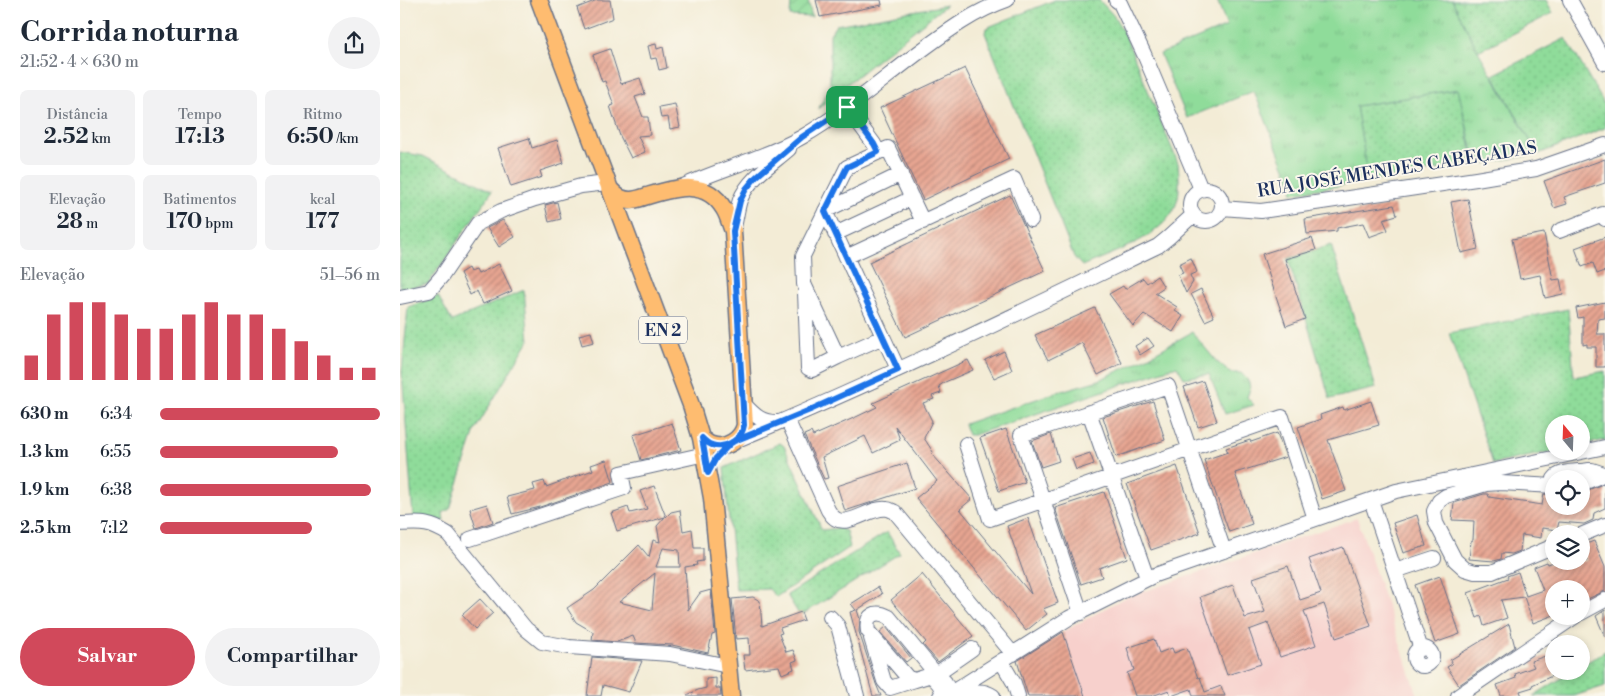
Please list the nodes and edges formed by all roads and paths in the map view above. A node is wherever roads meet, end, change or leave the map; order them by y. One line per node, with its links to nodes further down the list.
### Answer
1 (539, 0): 12 (main road, EN 2)
2 (1007, 0): 5 (street)
3 (1116, 0): 14 (street)
4 (1570, 0): 6 (street)
5 (991, 3): 7 (street)
6 (1605, 63)
7 (847, 107): 8 (street); 10 (street)
8 (802, 137): 13 (street); 24 (street)
9 (1605, 145): 17 (street, RUA JOSÉ MENDES CABEÇADAS)
10 (878, 152): 11 (street); 18 (street)
11 (901, 174): 15 (street); 18 (street)
12 (608, 186): 16 (main road); 23 (main road, EN 2); 29 (street)
13 (679, 188): 16 (main road); 24 (main road)
14 (1201, 189): 17 (street); 19 (street)
15 (912, 198): 22 (street); 26 (street)
16 (636, 200): 23 (main road)
17 (1222, 208): 19 (street)
18 (825, 211): 26 (street); 28 (street)
19 (1193, 215): 32 (street)
20 (1605, 219): 25 (street)
21 (1031, 220): 22 (street)
22 (923, 222): 27 (street)
23 (622, 223): 36 (main road, EN 2)
24 (733, 231): 33 (main road)
25 (1559, 231)
26 (835, 234): 27 (street)
27 (846, 257): 30 (street)
28 (804, 284): 31 (street); 31 (street)
29 (400, 297)
30 (883, 337): 31 (street); 32 (street)
31 (838, 358)
32 (898, 370): 35 (street)
33 (744, 404): 35 (street); 37 (main road)
34 (1089, 412): 39 (street); 45 (street); 48 (street)
35 (783, 421): 37 (street); 68 (street)
36 (702, 438): 37 (main road); 41 (main road, EN 2)
37 (735, 441): 43 (main road)
38 (966, 444): 48 (street)
39 (1189, 448): 45 (street); 50 (street); 56 (street)
40 (1605, 448): 49 (street)
41 (705, 454): 43 (main road, EN 2); 54 (street)
42 (1590, 470): 44 (street)
43 (708, 473): 70 (main road, EN 2)
44 (1604, 474): 46 (street)
45 (1111, 476): 48 (street); 59 (street)
46 (1590, 480)
47 (1545, 485): 55 (street)
48 (1042, 500): 62 (street)
49 (1371, 500): 50 (street); 58 (street)
50 (1315, 519): 56 (street)
51 (400, 524): 70 (street)
52 (1605, 525): 53 (street)
53 (1590, 531)
54 (470, 539)
55 (1545, 550)
56 (1224, 551): 59 (street)
57 (1434, 558): 58 (street)
58 (1395, 571): 66 (street)
59 (1147, 578): 62 (street)
60 (1605, 600): 61 (street)
61 (1590, 608)
62 (1080, 613): 68 (street)
63 (830, 617): 75 (street)
64 (1563, 625): 78 (street)
65 (868, 630): 71 (street); 72 (street); 72 (street)
66 (1421, 648)
67 (972, 649): 71 (street)
68 (1013, 654): 69 (street)
69 (1001, 662): 73 (street); 77 (street)
70 (728, 666): 74 (main road, EN 2)
71 (934, 674): 72 (street); 73 (street)
72 (915, 680)
73 (948, 695): 76 (street)
74 (731, 696)
75 (857, 696)
76 (993, 696)
77 (1018, 696)
78 (1458, 696)

